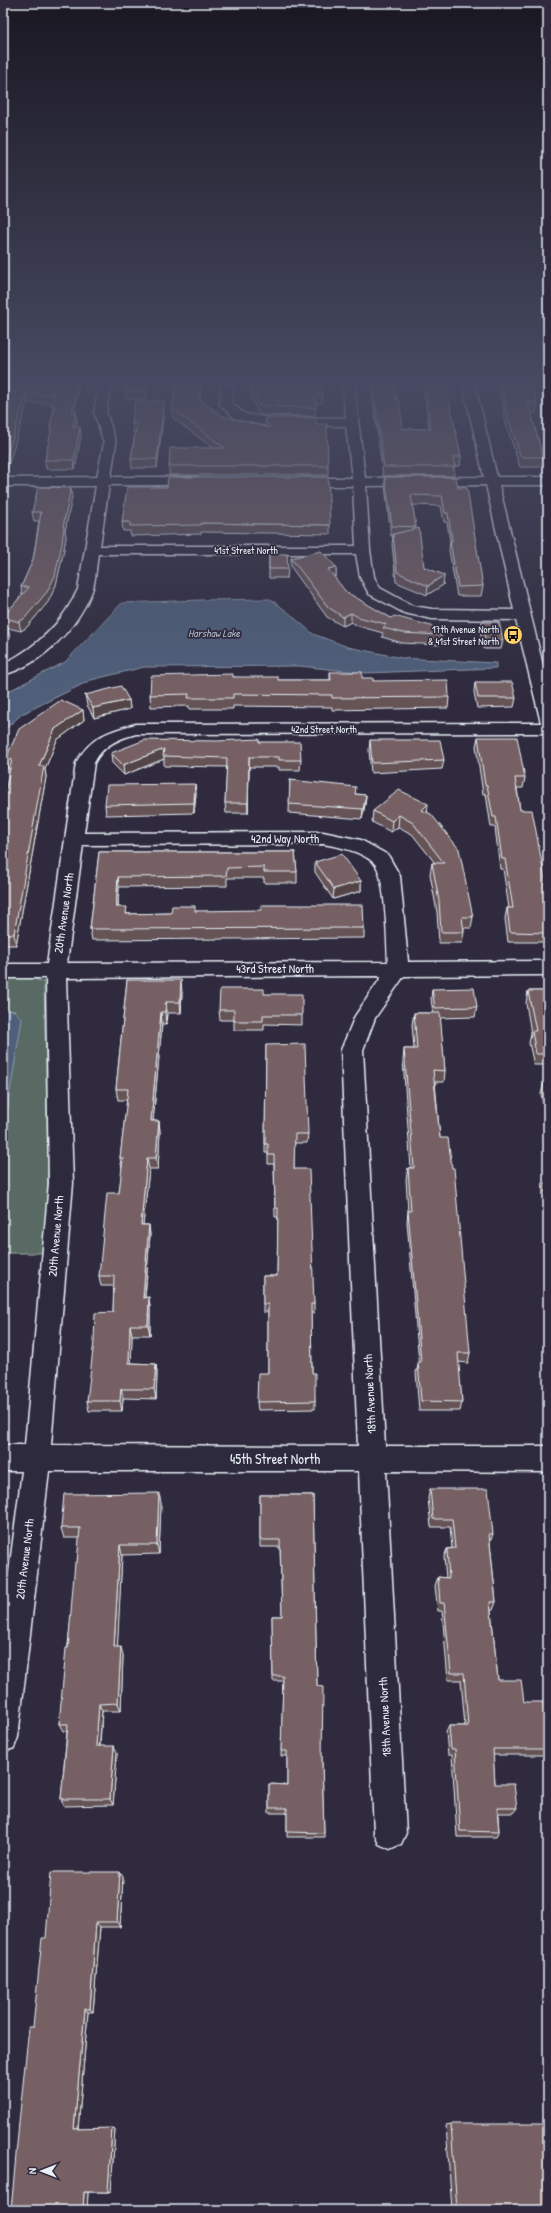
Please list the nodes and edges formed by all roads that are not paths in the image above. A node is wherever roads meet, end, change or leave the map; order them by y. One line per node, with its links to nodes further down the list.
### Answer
1 (103, 488): 4 (street)
2 (359, 488): 5 (street)
3 (493, 488): 6 (street)
4 (92, 550): 5 (street, 41st Street North); 7 (street)
5 (363, 550): 6 (street)
6 (523, 615): 8 (street)
7 (3, 670)
8 (544, 687): 9 (street)
9 (548, 721)
10 (548, 728): 11 (street, 42nd Street North)
11 (102, 742): 12 (street, 20th Avenue North)
12 (74, 839): 13 (street, 42nd Way North); 15 (street, 20th Avenue North)
13 (399, 968): 14 (street, 43rd Street North); 15 (street, 43rd Street North); 20 (street, 18th Avenue North)
14 (548, 968)
15 (56, 970): 16 (street, 43rd Street North); 17 (street, 20th Avenue North)
16 (3, 971)
17 (37, 1457): 18 (street, 45th Street North); 20 (street, 45th Street North); 21 (street, 20th Avenue North)
18 (3, 1458)
19 (548, 1459): 20 (street, 45th Street North)
20 (373, 1460): 22 (street, 18th Avenue North)
21 (3, 1737)
22 (390, 1832)

